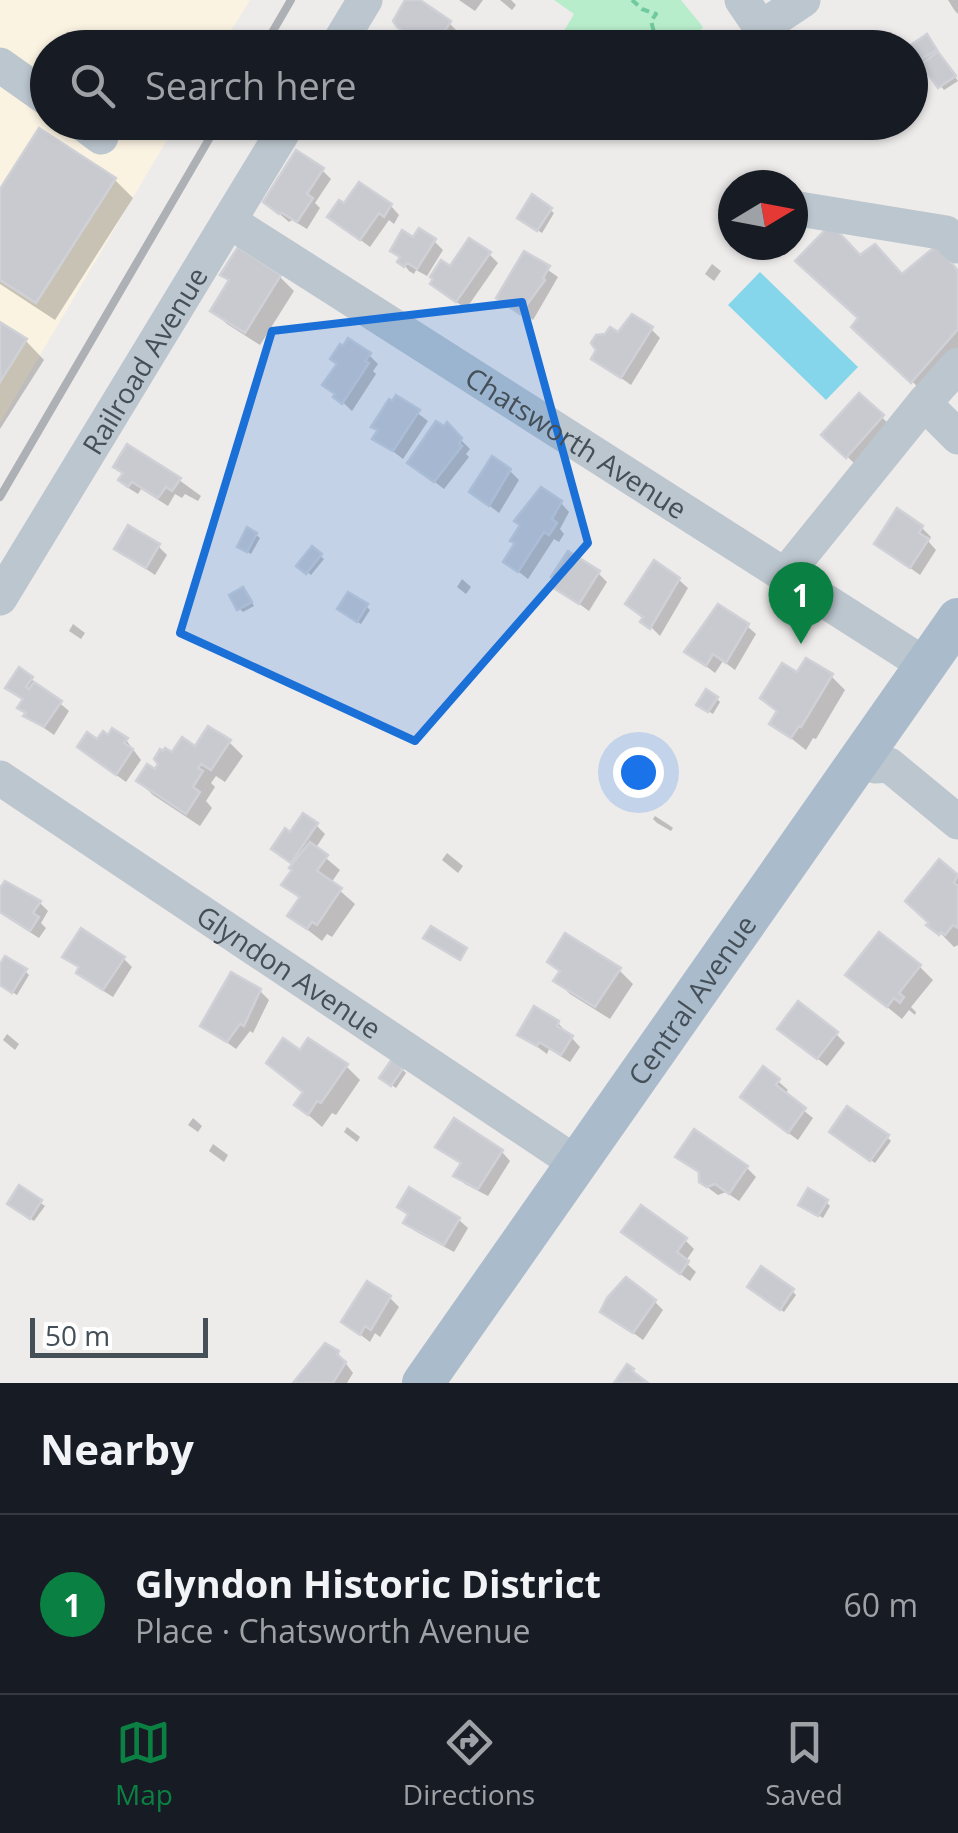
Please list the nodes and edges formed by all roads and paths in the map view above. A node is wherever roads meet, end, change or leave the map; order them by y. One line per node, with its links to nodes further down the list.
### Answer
1 (365, 0): 5 (street)
2 (632, 0): 6 (path)
3 (742, 0): 4 (street)
4 (803, 0)
5 (347, 30)
6 (652, 30)
7 (0, 65): 8 (street)
8 (30, 86)
9 (279, 140): 11 (street, Railroad Avenue)
10 (808, 211): 12 (street)
11 (229, 221): 16 (street, Chatsworth Avenue); 17 (street, Railroad Avenue)
12 (958, 246)
13 (958, 365): 14 (street)
14 (924, 403): 15 (street); 16 (street)
15 (958, 437)
16 (785, 575): 19 (street, Chatsworth Avenue)
17 (0, 598)
18 (958, 618): 19 (main road, Central Avenue)
19 (924, 664): 20 (main road, Central Avenue)
20 (860, 755): 22 (street); 23 (main road, Central Avenue)
21 (0, 778): 23 (street, Glyndon Avenue)
22 (958, 822)
23 (576, 1163): 24 (main road, Central Avenue)
24 (423, 1383)

